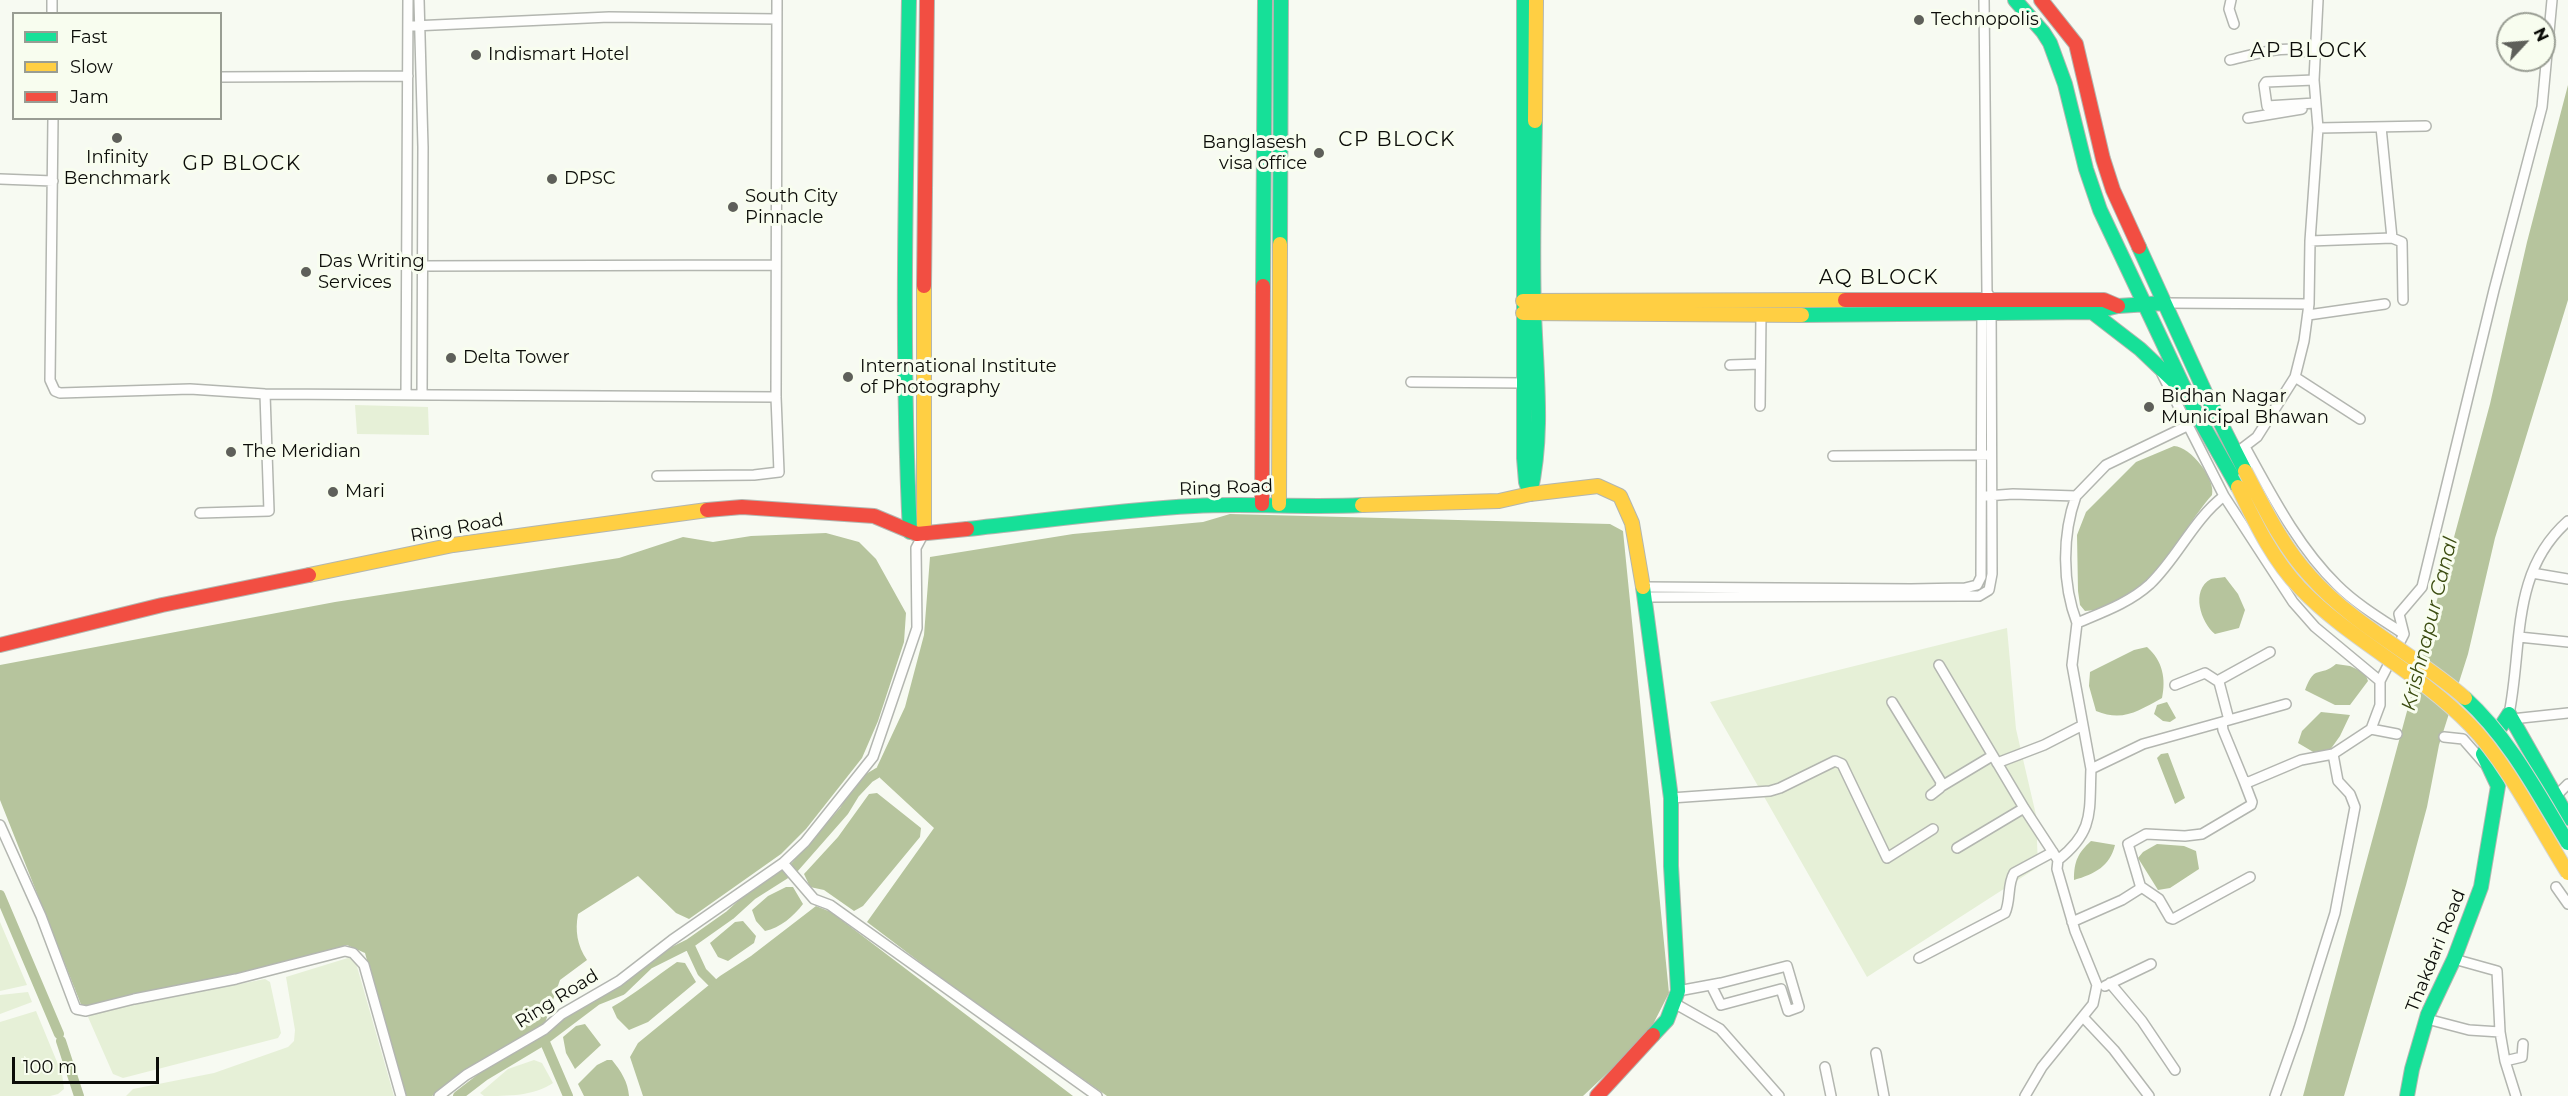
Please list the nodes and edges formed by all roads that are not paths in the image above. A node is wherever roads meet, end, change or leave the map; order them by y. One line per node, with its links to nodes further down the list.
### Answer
1 (408, 0): 18 (street)
2 (419, 0): 19 (street)
3 (777, 0): 16 (street)
4 (909, 0): 34 (street)
5 (927, 0): 35 (street)
6 (1265, 0): 49 (street)
7 (1281, 0): 50 (street)
8 (1524, 0): 25 (street)
9 (1536, 0): 25 (street)
10 (1984, 0): 41 (street)
11 (2015, 0): 45 (street)
12 (2041, 0): 42 (street)
13 (2231, 0): 17 (street)
14 (2318, 0): 20 (street)
15 (2552, 0): 88 (street)
16 (777, 19): 19 (street); 38 (street)
17 (2234, 24)
18 (408, 26): 19 (street); 22 (street)
19 (420, 26): 39 (street)
20 (2315, 55): 21 (street); 24 (street)
21 (2230, 60)
22 (408, 76): 23 (street); 64 (street)
23 (222, 78)
24 (2313, 80): 26 (street); 26 (street)
25 (1530, 85): 46 (street)
26 (2315, 106): 27 (street); 31 (street)
27 (2248, 118)
28 (53, 120): 33 (street)
29 (2426, 126): 30 (street)
30 (2381, 127): 31 (street); 36 (street)
31 (2318, 128): 37 (street)
32 (0, 179): 33 (street)
33 (53, 181): 63 (street)
34 (906, 217): 35 (street); 83 (street)
35 (924, 217): 83 (street)
36 (2392, 238): 37 (street); 40 (street)
37 (2310, 241): 43 (street)
38 (776, 265): 39 (street); 66 (street)
39 (421, 266): 65 (street)
40 (2403, 300)
41 (1987, 303): 47 (street); 48 (street); 51 (street); 71 (street)
42 (2164, 303): 43 (street); 45 (street); 70 (street)
43 (2309, 304): 53 (street)
44 (2385, 304): 53 (street)
45 (2144, 305): 47 (street); 62 (street)
46 (1529, 306): 48 (street); 52 (street); 59 (street); 74 (street)
47 (2118, 306): 51 (street)
48 (1795, 307): 52 (street)
49 (1264, 309): 50 (street); 61 (street)
50 (1280, 309): 60 (street)
51 (2092, 312): 56 (street)
52 (1761, 315): 54 (street)
53 (2307, 315): 57 (street)
54 (1760, 364): 55 (street); 67 (street)
55 (1730, 365)
56 (2157, 365): 62 (street); 69 (street)
57 (2295, 377): 68 (street); 70 (street)
58 (1411, 382): 59 (street)
59 (1523, 383): 74 (street)
60 (1280, 389): 61 (street); 80 (street)
61 (1264, 390): 79 (street)
62 (2187, 393): 124 (street, bridge)
63 (265, 394): 64 (street); 81 (street)
64 (406, 395): 65 (street)
65 (422, 395): 66 (street)
66 (776, 397): 73 (street)
67 (1760, 406)
68 (2360, 419)
69 (2187, 426): 76 (street); 78 (street)
70 (2241, 450): 88 (street); 120 (street, bridge)
71 (1986, 455): 72 (street); 75 (street); 77 (street)
72 (1833, 456)
73 (657, 477)
74 (1537, 493): 80 (street, Ring Road); 86 (street, Ring Road)
75 (1991, 495): 77 (street); 78 (street); 86 (street)
76 (2224, 495): 87 (street); 94 (street)
77 (1981, 496): 86 (street)
78 (2076, 496): 87 (street)
79 (1262, 504): 80 (street, Ring Road); 83 (street, Ring Road)
80 (1279, 504)
81 (200, 513)
82 (2568, 521): 84 (street, Thakdari Road)
83 (917, 533): 91 (street, Ring Road); 123 (street, Ring Road)
84 (2532, 573): 85 (street); 89 (street, Thakdari Road)
85 (2568, 579)
86 (1644, 592): 115 (street)
87 (2077, 623): 102 (street)
88 (2404, 634): 94 (street)
89 (2519, 637): 90 (street); 100 (street, Thakdari Road)
90 (2568, 642)
91 (0, 645)
92 (2270, 652): 95 (street)
93 (1939, 665): 107 (street)
94 (2380, 681): 103 (street)
95 (2219, 682): 96 (street); 101 (street)
96 (2175, 685)
97 (1892, 702): 112 (street)
98 (2286, 704): 101 (street)
99 (2568, 713): 100 (street)
100 (2511, 716): 109 (street, Thakdari Road); 114 (street)
101 (2225, 721): 108 (street); 110 (street)
102 (2081, 726): 107 (street); 108 (street)
103 (2371, 729): 104 (street); 106 (street)
104 (2397, 734)
105 (2444, 737): 109 (street)
106 (2333, 754): 110 (street); 154 (street)
107 (1994, 759): 112 (street); 116 (street)
108 (2091, 769): 122 (street)
109 (2491, 772): 131 (street, Thakdari Road)
110 (2244, 782): 126 (street)
111 (2568, 784): 114 (street)
112 (1942, 786): 113 (street)
113 (1931, 795)
114 (2555, 797): 117 (street)
115 (1671, 798): 119 (street); 136 (street)
116 (2024, 808): 121 (street); 122 (street)
117 (2568, 818)
118 (0, 825): 145 (street)
119 (1934, 829)
120 (2568, 843)
121 (1957, 848)
122 (2056, 856): 129 (street); 130 (street)
123 (785, 865): 146 (street, Ring Road); 147 (street)
124 (2568, 873)
125 (2250, 877): 126 (street)
126 (2140, 886): 129 (street)
127 (2556, 887): 128 (street)
128 (2568, 904)
129 (2073, 922): 135 (street)
130 (1918, 958)
131 (2454, 959): 138 (street, Thakdari Road); 139 (street)
132 (2151, 964): 133 (street)
133 (2110, 983): 135 (street); 144 (street)
134 (1711, 985): 134 (street); 136 (street)
135 (2097, 989): 137 (street)
136 (1676, 997): 148 (street); 149 (street)
137 (2083, 1017): 152 (street); 153 (street)
138 (2427, 1019): 139 (street); 155 (street, Thakdari Road)
139 (2500, 1032): 142 (street)
140 (2523, 1044): 142 (street)
141 (1876, 1053): 151 (street)
142 (2505, 1060): 156 (street)
143 (1825, 1067): 150 (street)
144 (2175, 1070)
145 (401, 1096)
146 (439, 1096)
147 (1097, 1096)
148 (1597, 1096)
149 (1779, 1096)
150 (1831, 1096)
151 (1884, 1096)
152 (2025, 1096)
153 (2149, 1096)
154 (2275, 1096)
155 (2407, 1096)
156 (2516, 1096)

